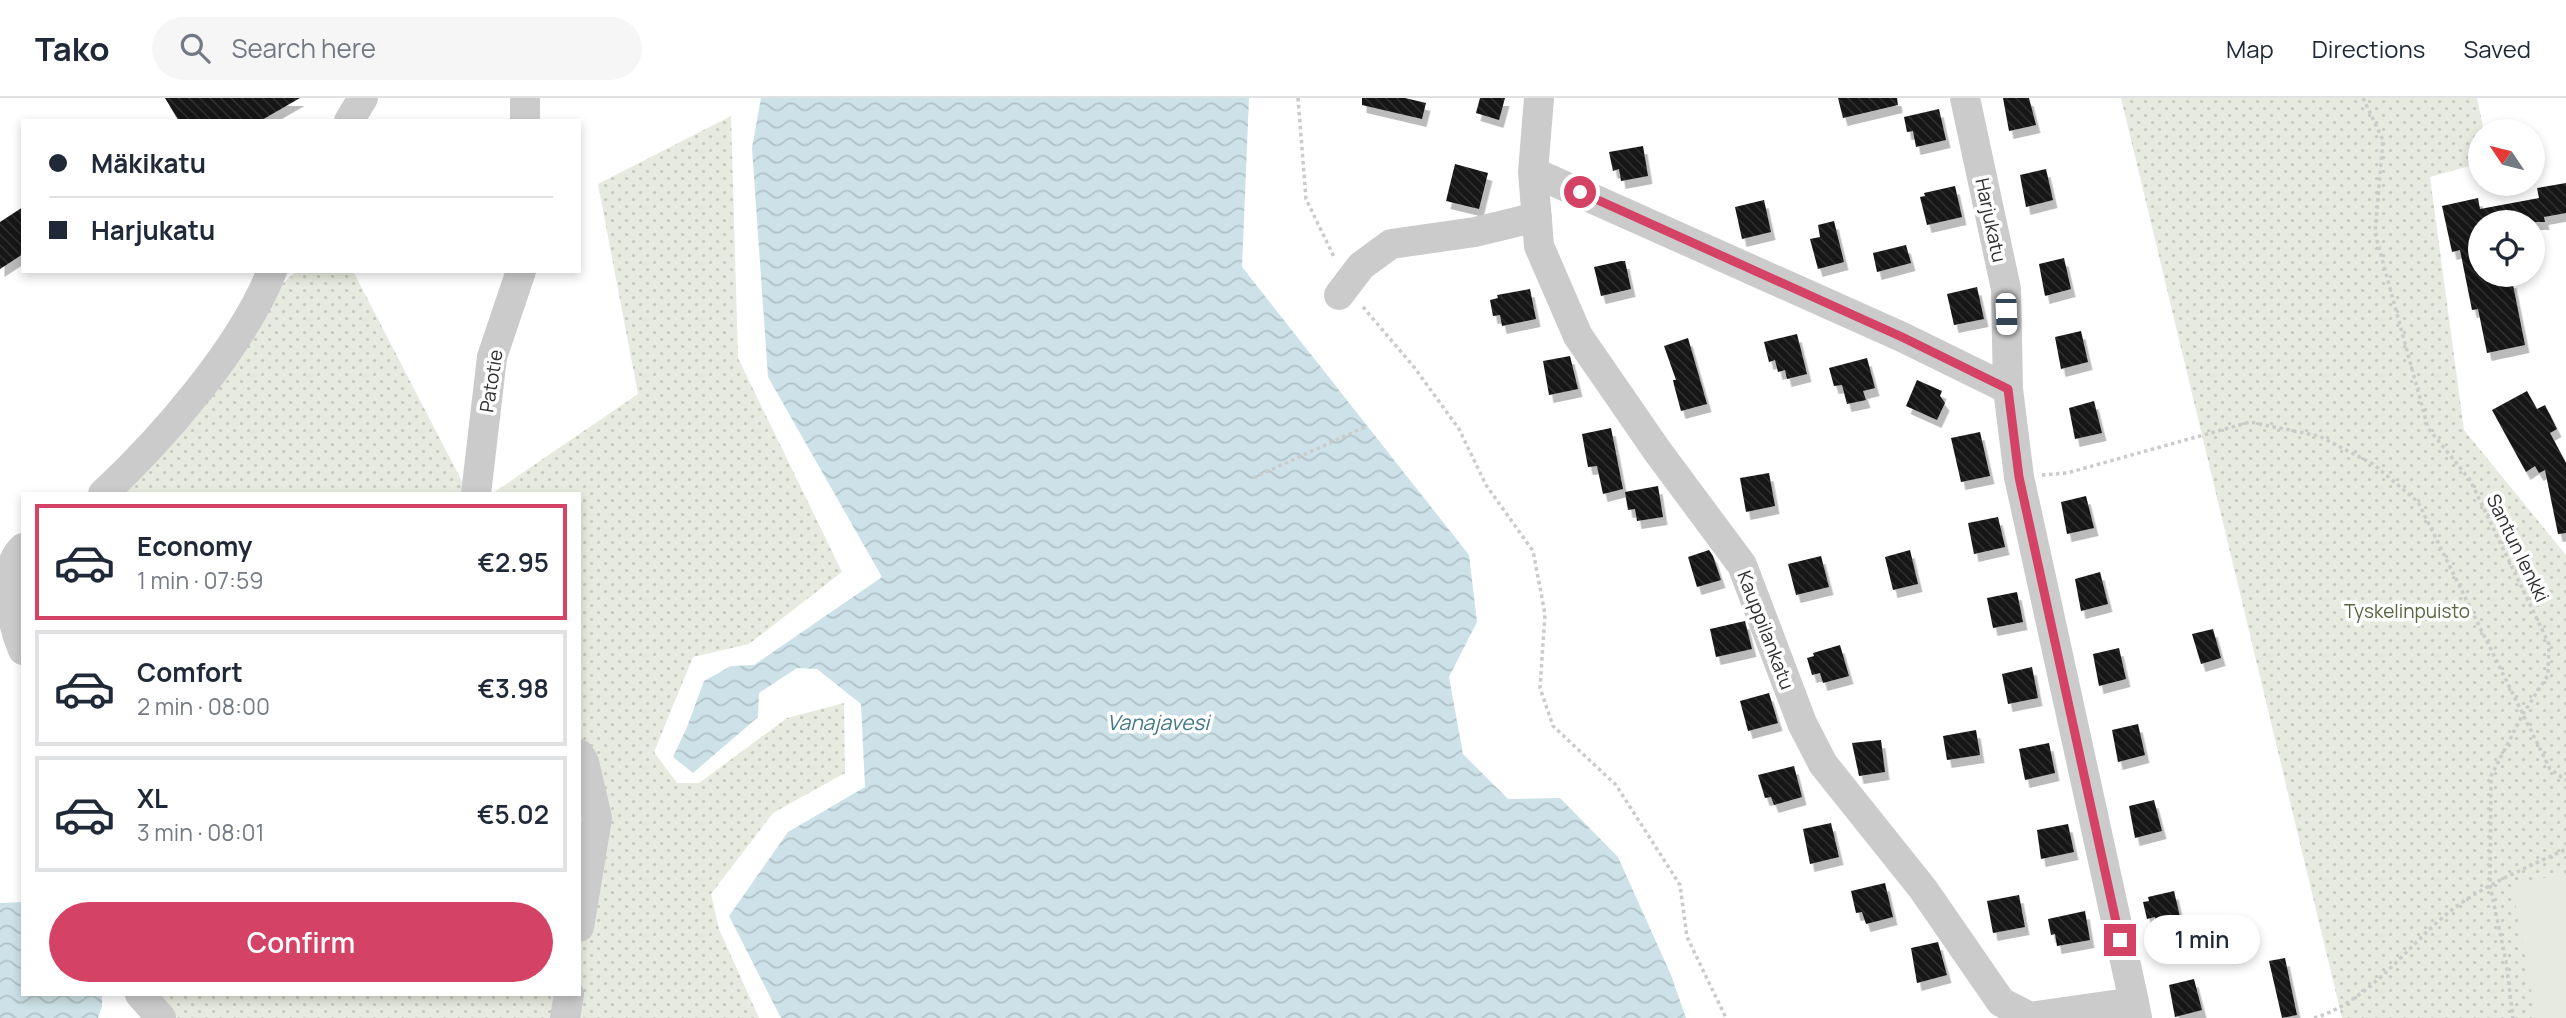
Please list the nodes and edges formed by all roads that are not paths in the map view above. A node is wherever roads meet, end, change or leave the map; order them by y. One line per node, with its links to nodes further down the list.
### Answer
1 (363, 98): 5 (street)
2 (525, 98): 6 (street)
3 (1539, 98): 7 (street, Kauppilankatu)
4 (1965, 98): 12 (street, Harjukatu)
5 (350, 119)
6 (525, 119)
7 (1533, 172): 8 (street, Kauppilankatu); 12 (street)
8 (1537, 217): 11 (street); 21 (street, Kauppilankatu)
9 (271, 273): 13 (street)
10 (520, 273): 14 (street, Patotie)
11 (1343, 290)
12 (2008, 389): 21 (street, Harjukatu)
13 (105, 492)
14 (476, 492)
15 (21, 549): 16 (street)
16 (21, 646)
17 (581, 757): 18 (street)
18 (581, 915)
19 (143, 996): 22 (street)
20 (569, 996): 23 (street)
21 (2136, 1010)
22 (161, 1018)
23 (565, 1018)

